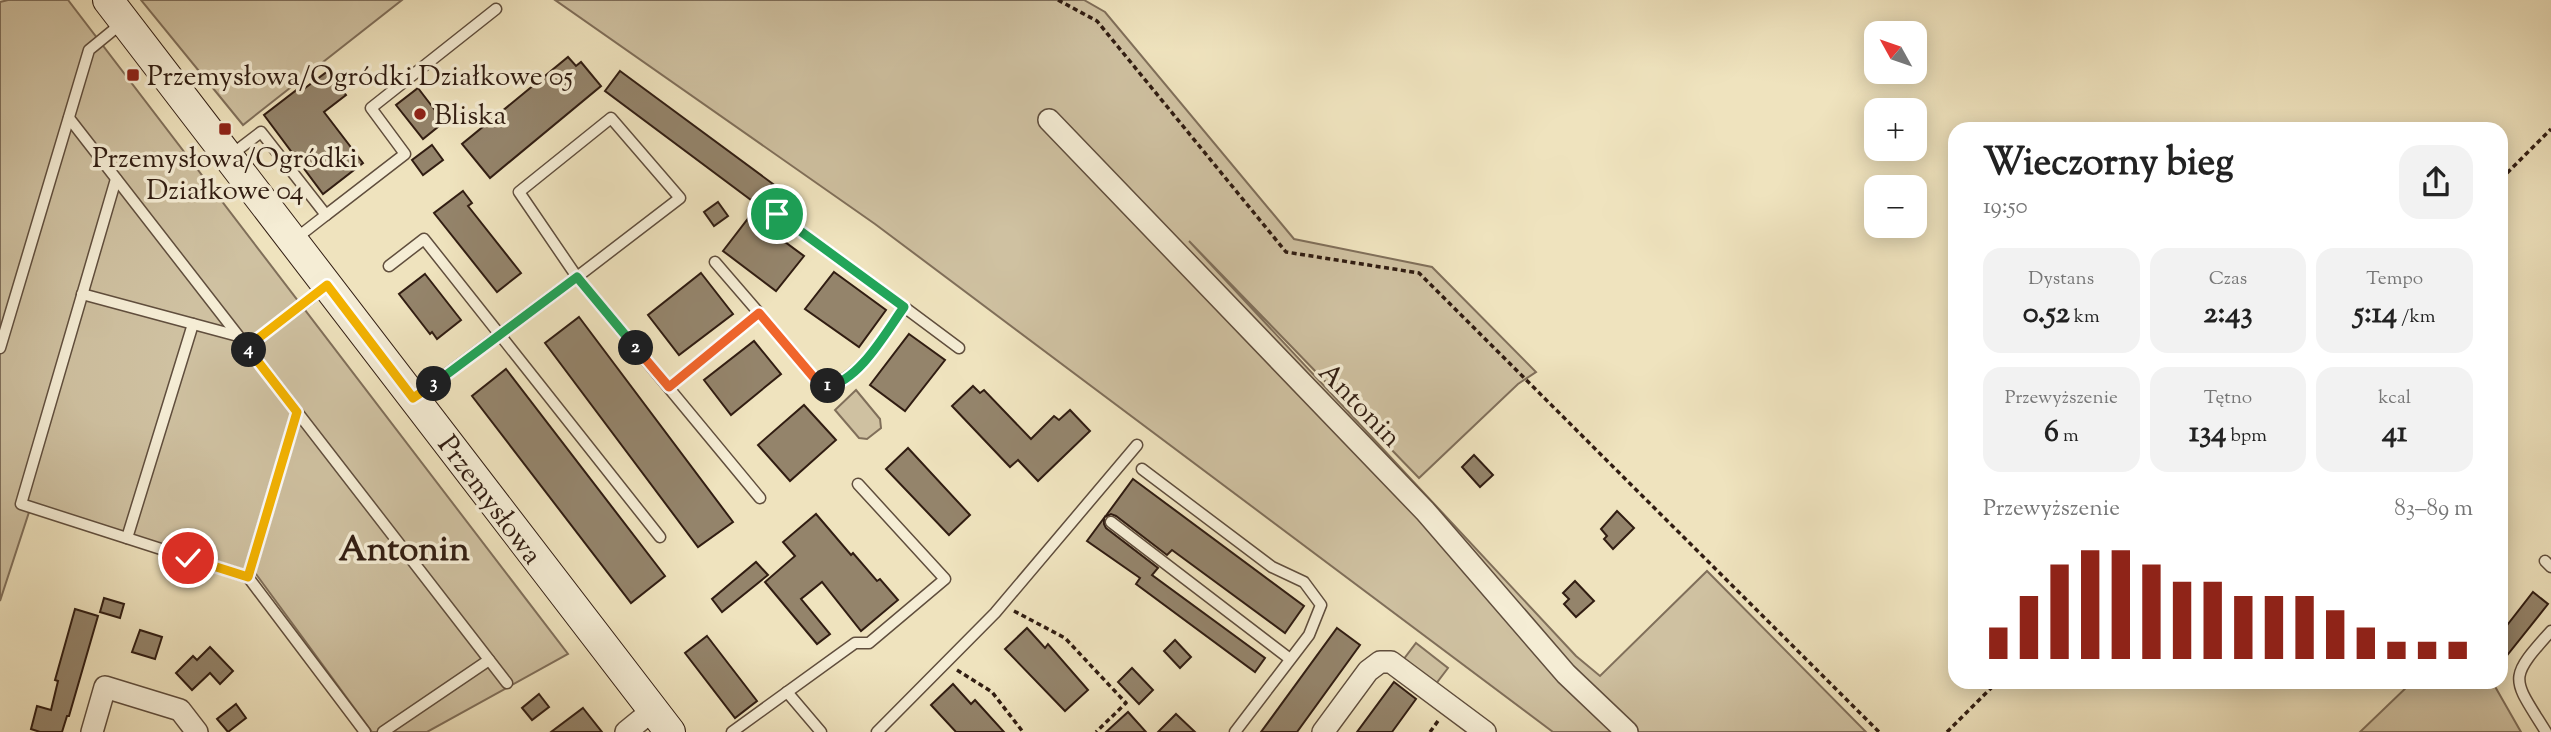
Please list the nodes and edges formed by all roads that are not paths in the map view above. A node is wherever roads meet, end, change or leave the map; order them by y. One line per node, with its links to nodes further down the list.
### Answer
1 (496, 9): 8 (lane)
2 (116, 10): 3 (lane); 5 (main road, Przemysłowa)
3 (69, 118): 6 (lane); 21 (lane)
4 (1049, 120): 51 (street, Antonin)
5 (228, 156): 8 (lane); 9 (main road, Przemysłowa)
6 (116, 179): 14 (lane); 19 (lane)
7 (777, 214): 15 (lane)
8 (326, 215): 9 (lane)
9 (292, 241): 13 (main road, Przemysłowa)
10 (715, 261): 16 (lane)
11 (389, 266): 18 (lane)
12 (577, 277): 12 (lane); 18 (lane); 23 (lane)
13 (327, 285): 20 (lane); 24 (main road, Przemysłowa)
14 (82, 294): 17 (lane); 32 (lane)
15 (904, 307): 16 (lane); 22 (lane)
16 (759, 313): 23 (lane)
17 (193, 324): 19 (lane); 32 (lane)
18 (500, 334): 24 (lane); 31 (lane)
19 (239, 337): 20 (lane)
20 (247, 347): 25 (lane)
21 (0, 348)
22 (959, 348)
23 (669, 387): 29 (lane)
24 (413, 398): 39 (main road, Przemysłowa)
25 (297, 412): 33 (lane); 36 (lane)
26 (1138, 444): 47 (lane)
27 (1142, 469): 35 (lane)
28 (858, 484): 38 (lane)
29 (760, 498)
30 (1111, 522): 35 (lane)
31 (660, 537)
32 (127, 538): 33 (lane)
33 (248, 577): 42 (lane)
34 (2551, 631): 52 (lane)
35 (1290, 659): 48 (lane)
36 (489, 660): 37 (lane); 43 (lane)
37 (507, 683)
38 (787, 692): 45 (lane); 46 (lane)
39 (661, 721): 44 (street)
40 (92, 732): 41 (street)
41 (197, 732)
42 (365, 732)
43 (383, 732)
44 (625, 732)
45 (732, 732)
46 (821, 732)
47 (877, 732)
48 (1235, 732)
49 (1323, 732): 50 (street)
50 (1485, 732)
51 (1627, 732)
52 (2546, 732)

